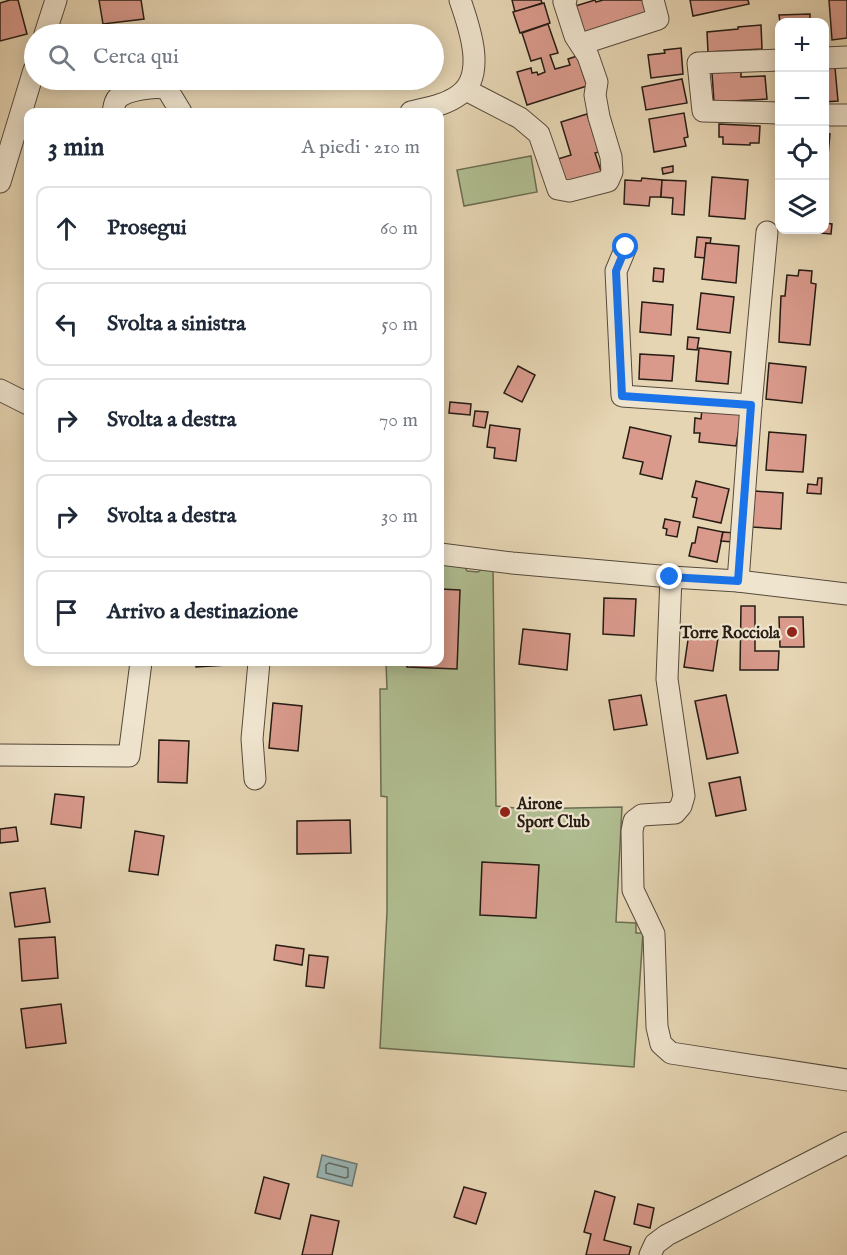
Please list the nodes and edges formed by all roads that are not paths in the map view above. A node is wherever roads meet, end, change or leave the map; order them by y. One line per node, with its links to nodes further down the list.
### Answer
1 (56, 0): 5 (street)
2 (460, 0): 13 (street)
3 (566, 0): 6 (street)
4 (653, 0): 6 (street)
5 (48, 24)
6 (581, 44): 13 (street)
7 (847, 57): 8 (street)
8 (829, 58)
9 (775, 60): 17 (street)
10 (28, 90): 20 (street)
11 (141, 90): 14 (street)
12 (168, 90): 15 (street)
13 (466, 90): 16 (street)
14 (114, 108)
15 (179, 108)
16 (425, 108)
17 (775, 113)
18 (829, 115): 19 (street)
19 (847, 115)
20 (0, 182)
21 (767, 232): 25 (street)
22 (626, 247): 25 (street)
23 (0, 390): 24 (street)
24 (24, 402)
25 (751, 405): 28 (street)
26 (444, 554): 27 (street)
27 (670, 577): 28 (street); 34 (street)
28 (738, 581): 29 (street)
29 (847, 594)
30 (140, 666): 32 (street)
31 (258, 666): 33 (street)
32 (0, 755)
33 (255, 778)
34 (847, 1080)
35 (847, 1143): 36 (street)
36 (650, 1255)

